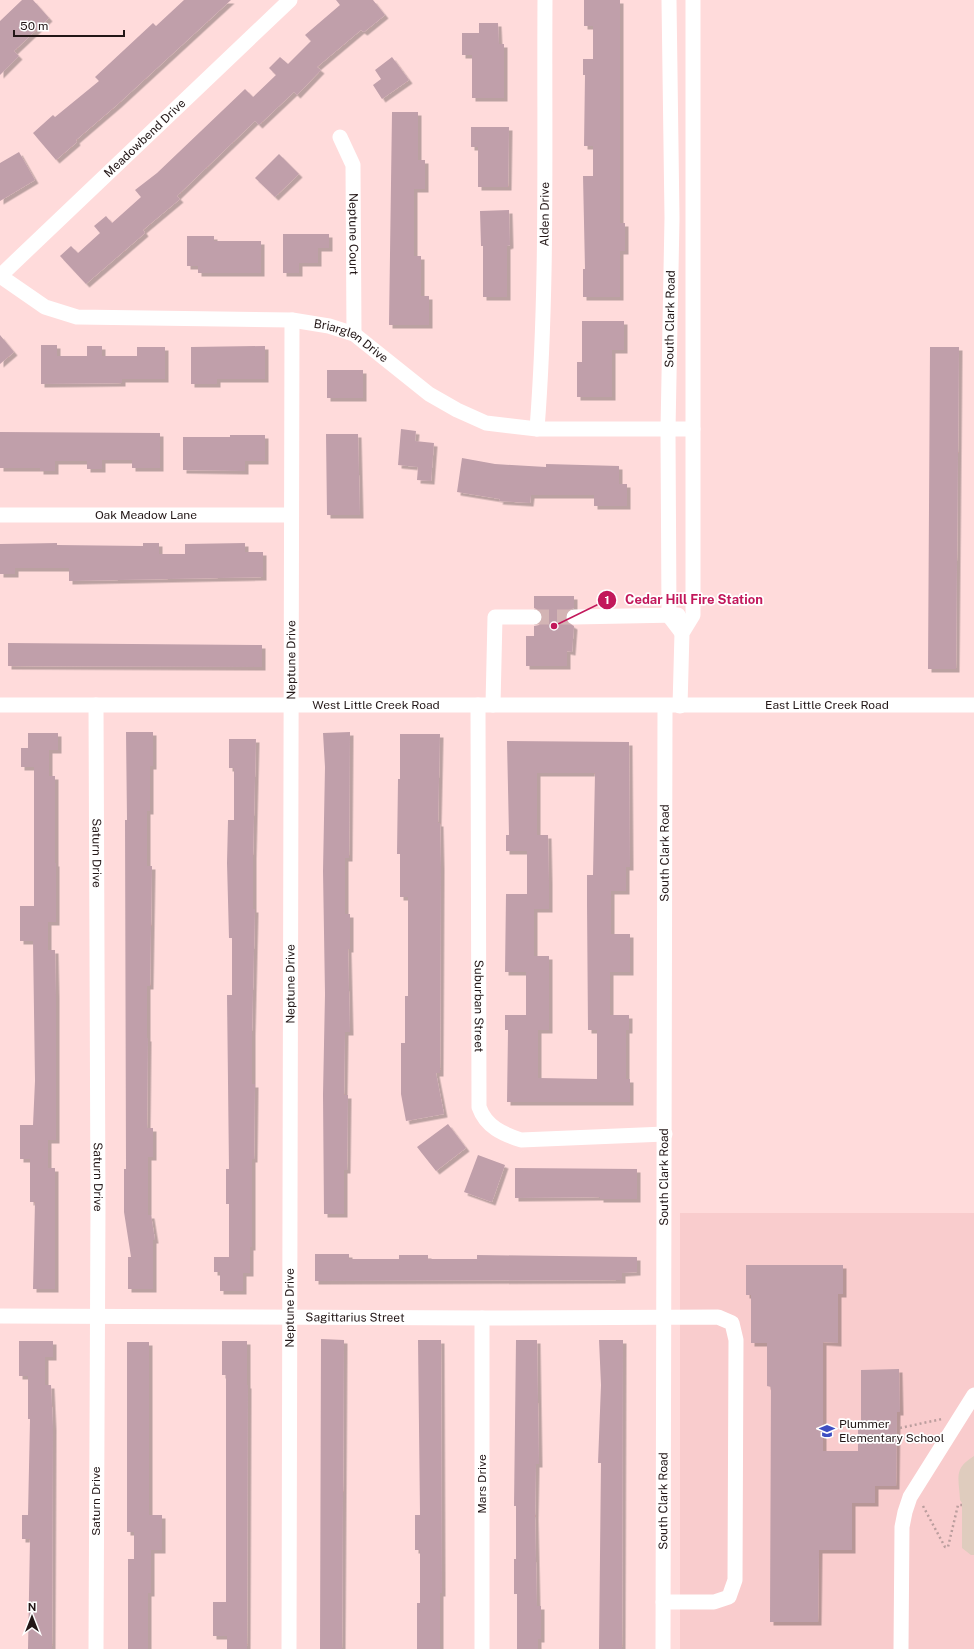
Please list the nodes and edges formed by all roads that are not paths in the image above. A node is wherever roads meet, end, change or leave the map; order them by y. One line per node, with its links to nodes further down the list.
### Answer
1 (290, 0): 6 (street, Meadowbend Drive)
2 (545, 0): 9 (street, Alden Drive)
3 (669, 0): 11 (street, South Clark Road)
4 (693, 0): 10 (street, South Clark Road)
5 (340, 137): 8 (street, Neptune Court)
6 (0, 276): 7 (street, Briarglen Drive)
7 (292, 320): 8 (street, Briarglen Drive); 13 (street, Neptune Drive)
8 (354, 334): 9 (street, Briarglen Drive)
9 (537, 429): 11 (street, Briarglen Drive)
10 (693, 429): 11 (street, Briarglen Drive); 14 (street, South Clark Road)
11 (668, 430): 16 (street, South Clark Road)
12 (0, 515): 13 (street, Oak Meadow Lane)
13 (291, 515): 21 (street, Neptune Drive)
14 (694, 615): 16 (street); 18 (street)
15 (574, 616): 16 (street)
16 (669, 616): 18 (street)
17 (534, 617): 23 (street)
18 (682, 633): 26 (street)
19 (0, 705): 20 (street, West Little Creek Road)
20 (96, 705): 21 (street, West Little Creek Road); 29 (street, Saturn Drive)
21 (292, 705): 22 (street, West Little Creek Road); 30 (street, Neptune Drive)
22 (478, 705): 23 (street, West Little Creek Road); 27 (street, Suburban Street)
23 (494, 705): 25 (street, West Little Creek Road)
24 (974, 705): 26 (street, East Little Creek Road)
25 (665, 706): 26 (street, West Little Creek Road); 27 (street, South Clark Road)
26 (680, 706)
27 (665, 1134): 32 (street, South Clark Road)
28 (0, 1316): 29 (street, Sagittarius Street)
29 (97, 1316): 30 (street, Sagittarius Street); 35 (street, Saturn Drive)
30 (290, 1318): 31 (street, Sagittarius Street); 36 (street, Neptune Drive)
31 (482, 1318): 32 (street, Sagittarius Street); 37 (street, Mars Drive)
32 (663, 1318): 34 (street, South Clark Road); 34 (street, Sagittarius Street)
33 (974, 1395): 39 (street)
34 (663, 1602): 38 (street, South Clark Road)
35 (96, 1649)
36 (289, 1649)
37 (482, 1649)
38 (663, 1649)
39 (901, 1649)

